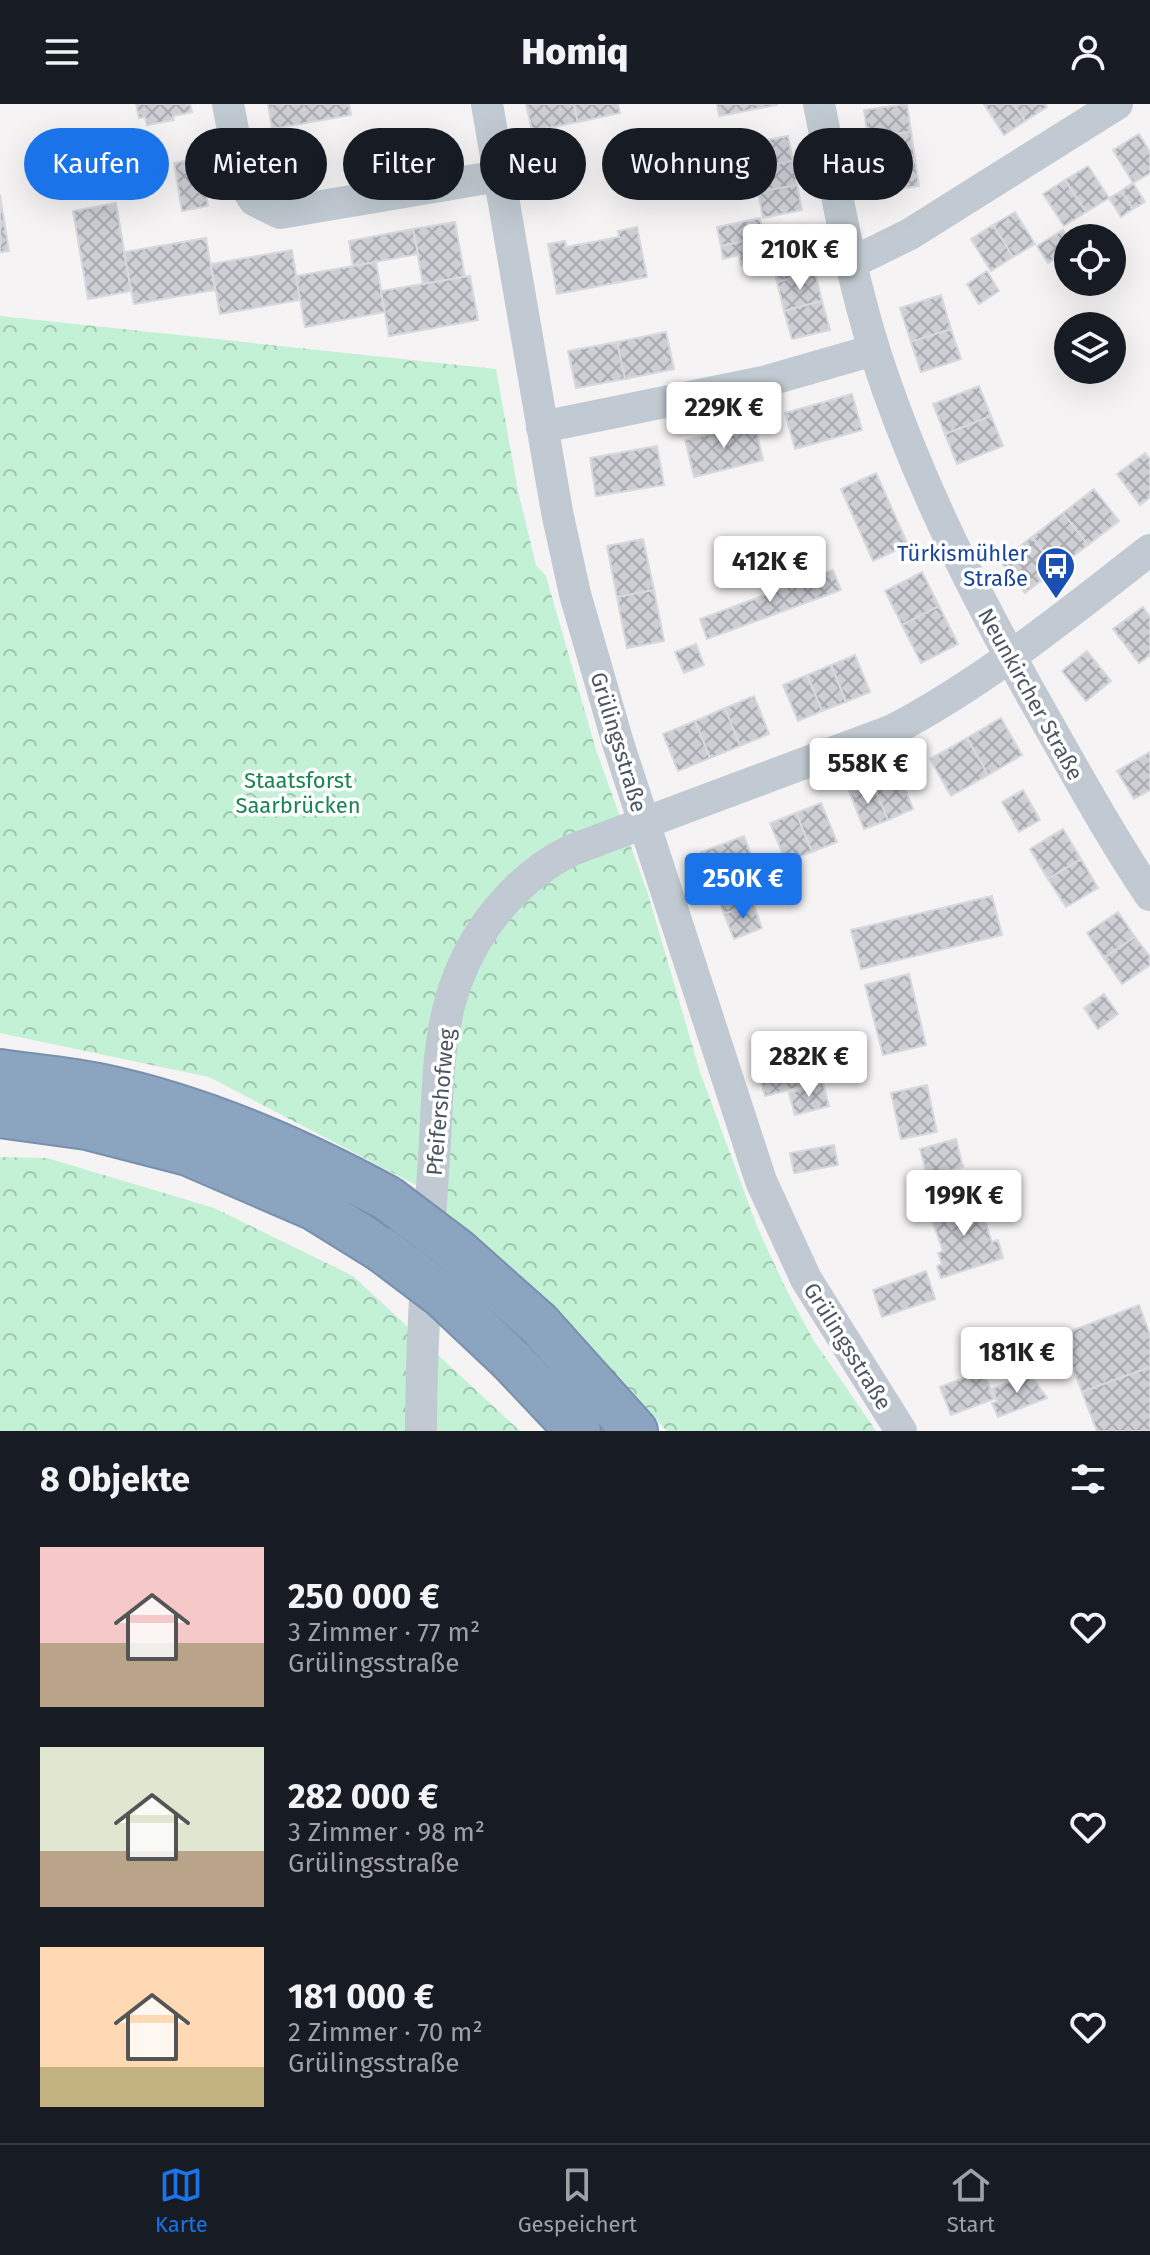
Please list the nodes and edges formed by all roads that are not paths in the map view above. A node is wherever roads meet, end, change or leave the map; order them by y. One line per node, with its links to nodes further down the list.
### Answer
1 (228, 104): 6 (street)
2 (487, 104): 5 (street, Grülingsstraße)
3 (819, 104): 8 (street, Neunkircher Straße)
4 (1117, 104): 8 (street)
5 (491, 128)
6 (480, 179)
7 (503, 200): 10 (street, Grülingsstraße)
8 (851, 263): 9 (street, Neunkircher Straße)
9 (874, 350): 10 (street); 12 (street, Neunkircher Straße)
10 (542, 427): 13 (street, Grülingsstraße)
11 (1150, 550): 12 (street, Pfeifershofweg)
12 (1009, 657): 13 (street, Pfeifershofweg); 14 (street, Neunkircher Straße)
13 (644, 823): 17 (street, Pfeifershofweg); 20 (street, Grülingsstraße)
14 (1150, 895)
15 (0, 1072): 19 (highway, bridge)
16 (0, 1115): 18 (highway, bridge)
17 (421, 1431)
18 (578, 1431)
19 (635, 1431)
20 (901, 1431)

